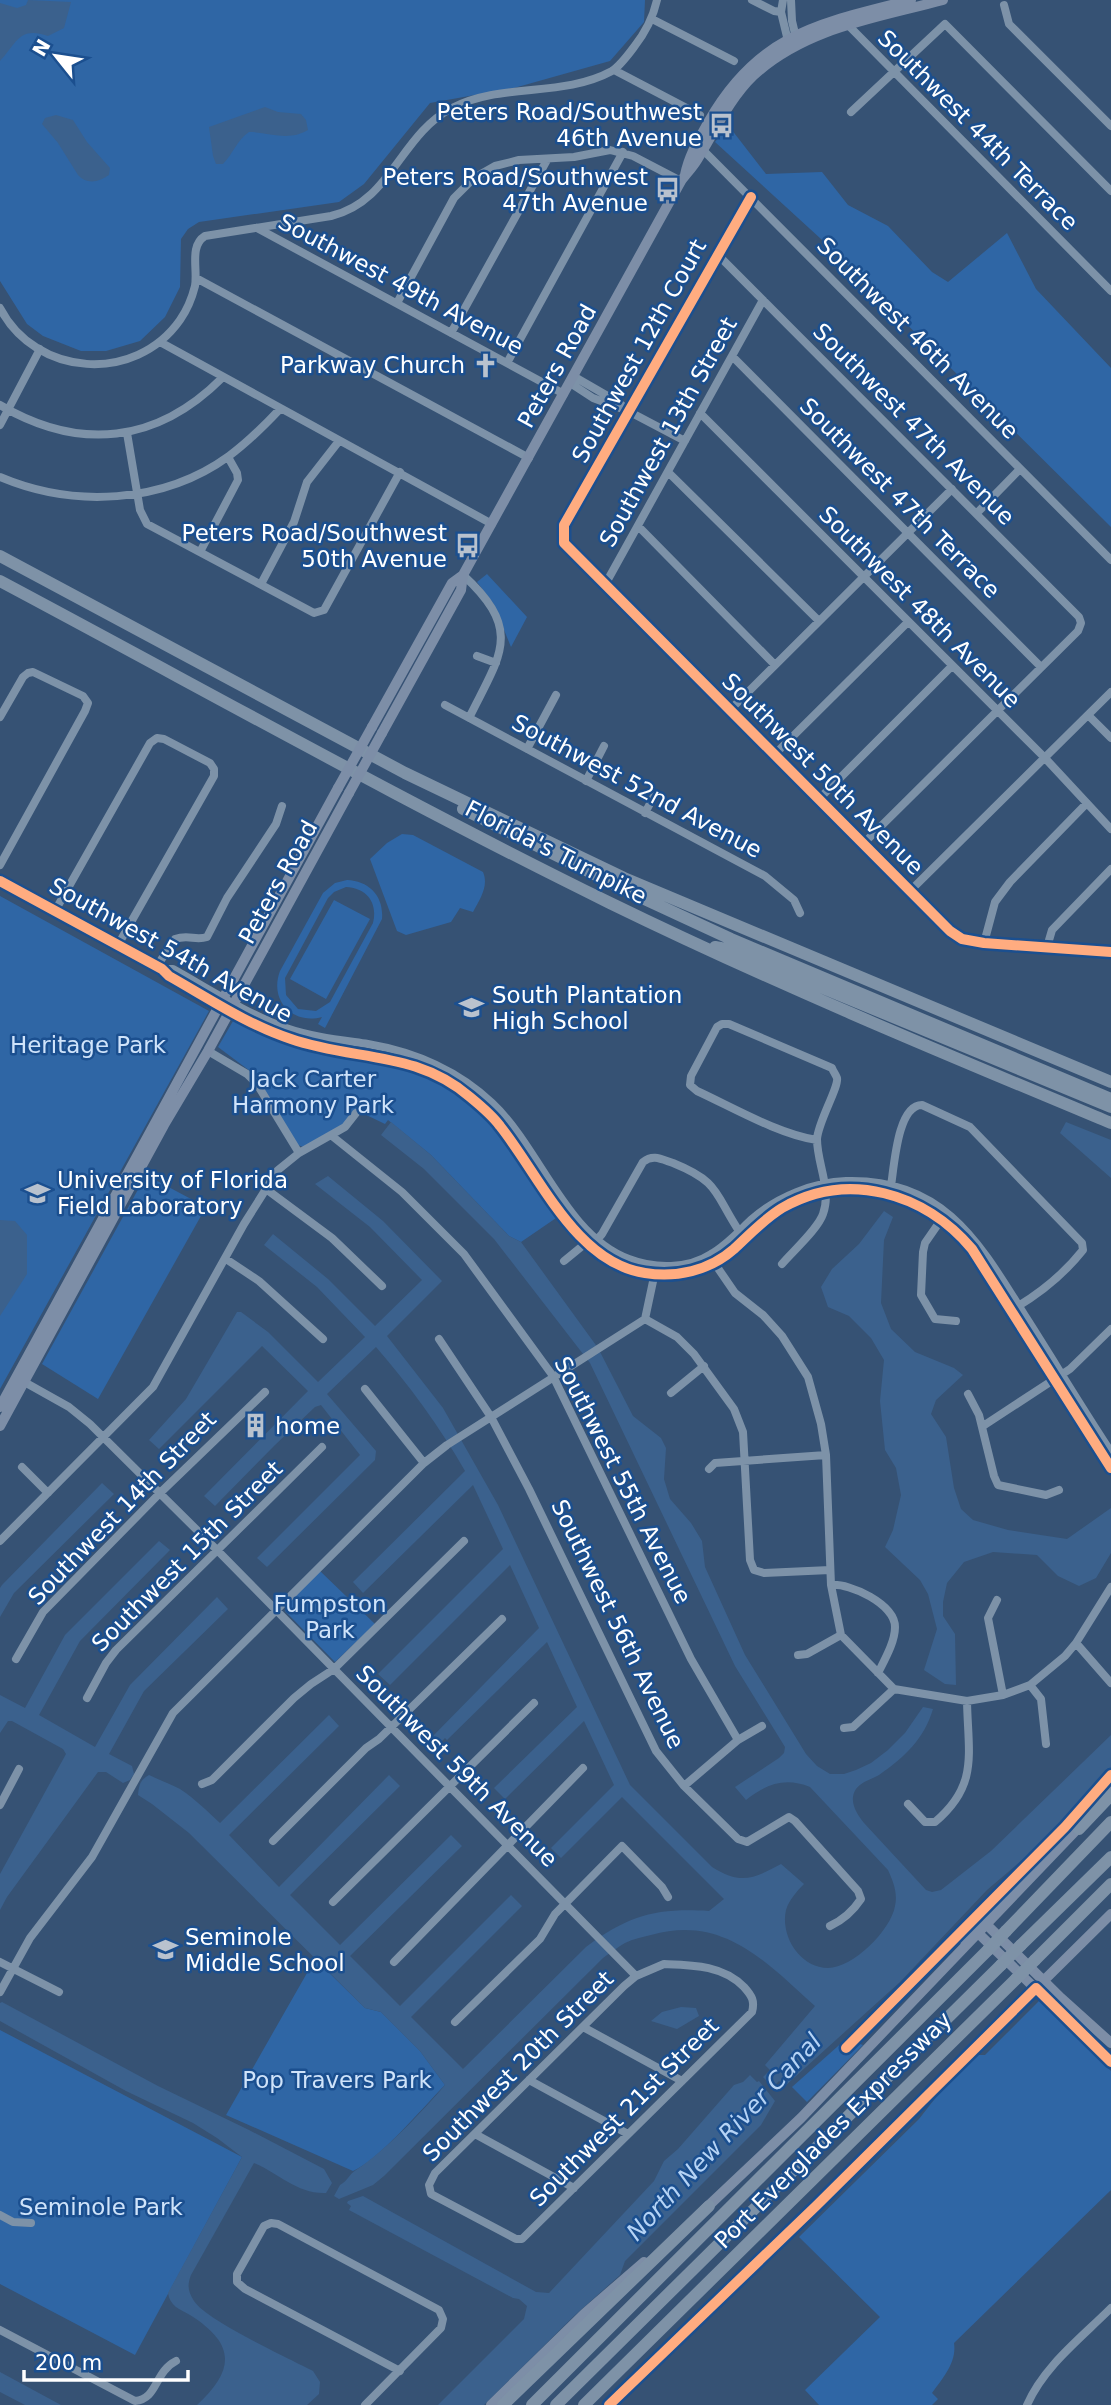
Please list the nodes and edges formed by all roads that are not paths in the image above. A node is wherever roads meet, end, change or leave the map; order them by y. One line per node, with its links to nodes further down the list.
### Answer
1 (657, 0): 10 (street)
2 (752, 0): 9 (street)
3 (783, 0): 9 (street)
4 (791, 0): 12 (street)
5 (911, 0): 8 (main road)
6 (943, 0): 11 (main road)
7 (1004, 5): 18 (street)
8 (872, 9): 11 (main road); 12 (main road)
9 (781, 12): 12 (street)
10 (652, 19): 13 (street); 14 (street)
11 (848, 25): 12 (main road); 15 (street, Southwest 44th Terrace)
12 (793, 42): 19 (main road, Peters Road)
13 (734, 61)
14 (614, 70): 17 (street); 25 (street)
15 (895, 74): 16 (street); 23 (street); 28 (street, Southwest 44th Terrace)
16 (851, 113)
17 (700, 115)
18 (1111, 126)
19 (700, 147): 22 (main road, Peters Road); 24 (street, Southwest 46th Avenue)
20 (623, 152): 21 (street); 22 (street); 36 (street)
21 (547, 160): 30 (street); 32 (street)
22 (683, 178): 38 (main road, Peters Road)
23 (1111, 191)
24 (751, 197): 26 (street, Southwest 12th Court); 50 (street, Southwest 46th Avenue)
25 (257, 228): 27 (street); 30 (street, Southwest 49th Avenue)
26 (717, 254): 29 (street, Southwest 47th Avenue); 42 (street, Southwest 12th Court)
27 (196, 278): 33 (street); 49 (street)
28 (1111, 291)
29 (763, 300): 35 (street, Southwest 13th Street); 54 (street, Southwest 47th Avenue)
30 (397, 303): 32 (street, Southwest 49th Avenue)
31 (0, 308): 34 (street)
32 (451, 333): 36 (street, Southwest 49th Avenue)
33 (160, 342): 34 (street); 37 (street)
34 (40, 349): 40 (street)
35 (732, 356): 43 (street, Southwest 13th Street); 60 (street, Southwest 47th Terrace)
36 (507, 363): 39 (street, Southwest 49th Avenue)
37 (222, 378): 41 (street); 45 (street)
38 (571, 380): 39 (main road, Peters Road); 42 (street)
39 (564, 394): 49 (main road, Peters Road)
40 (4, 407): 44 (street); 45 (street)
41 (280, 409): 46 (street); 48 (street)
42 (628, 411): 47 (street); 58 (street, Southwest 12th Court)
43 (701, 413): 47 (street, Southwest 13th Street); 65 (street, Southwest 48th Avenue)
44 (0, 425)
45 (127, 433): 55 (street)
46 (339, 441): 51 (street); 68 (street)
47 (685, 441): 52 (street, Southwest 13th Street)
48 (228, 457): 55 (street); 61 (street)
49 (529, 458): 57 (main road, Peters Road)
50 (1020, 469): 56 (street); 63 (street, Southwest 46th Avenue)
51 (400, 472): 57 (street); 68 (street)
52 (668, 472): 59 (street, Southwest 13th Street); 69 (street)
53 (0, 477): 55 (street)
54 (952, 489): 56 (street, Southwest 47th Avenue); 60 (street)
55 (137, 494): 61 (street)
56 (977, 513): 75 (street, Southwest 47th Avenue)
57 (492, 524): 64 (main road, Peters Road)
58 (564, 526): 67 (street, Southwest 50th Avenue)
59 (638, 526): 67 (street, Southwest 13th Street); 73 (street)
60 (907, 534): 65 (street); 75 (street, Southwest 47th Terrace)
61 (200, 552): 68 (street)
62 (0, 556): 89 (highway, Florida's Turnpike)
63 (1111, 560)
64 (463, 575): 72 (street); 110 (main road, Peters Road, bridge); 110 (main road, Peters Road, bridge)
65 (864, 577): 69 (street); 70 (street, Southwest 48th Avenue)
66 (0, 581): 104 (highway, Florida's Turnpike)
67 (606, 583): 79 (street, Southwest 50th Avenue)
68 (261, 584)
69 (819, 621): 73 (street)
70 (908, 622): 74 (street, Southwest 48th Avenue); 87 (street)
71 (477, 656): 72 (street)
72 (496, 663): 83 (street)
73 (775, 666): 79 (street)
74 (952, 666): 80 (street, Southwest 48th Avenue); 92 (street)
75 (1041, 667): 80 (street)
76 (1111, 692): 81 (street)
77 (556, 695): 86 (street)
78 (445, 705): 83 (street, Southwest 52nd Avenue)
79 (730, 710): 87 (street, Southwest 50th Avenue)
80 (997, 711): 88 (street, Southwest 48th Avenue); 97 (street)
81 (1088, 715): 84 (street); 88 (street)
82 (0, 717): 98 (street)
83 (469, 718): 86 (street, Southwest 52nd Avenue)
84 (1111, 738)
85 (604, 746): 90 (street)
86 (527, 749): 90 (street, Southwest 52nd Avenue)
87 (775, 754): 92 (street, Southwest 50th Avenue)
88 (1044, 757): 93 (street, Southwest 48th Avenue); 101 (street)
89 (405, 773): 112 (highway, Florida's Turnpike); 113 (highway)
90 (586, 781): 95 (street, Southwest 52nd Avenue)
91 (654, 796): 95 (street)
92 (819, 799): 97 (street, Southwest 50th Avenue)
93 (1087, 803): 96 (street, Southwest 48th Avenue); 105 (street)
94 (282, 806): 109 (street)
95 (645, 813): 103 (street, Southwest 52nd Avenue)
96 (1111, 829)
97 (863, 844): 101 (street, Southwest 50th Avenue)
98 (0, 865)
99 (1111, 869): 107 (street)
100 (0, 881): 102 (street, Southwest 54th Avenue)
101 (910, 891): 105 (street, Southwest 50th Avenue)
102 (55, 911): 106 (street, Southwest 54th Avenue); 106 (street)
103 (800, 913)
104 (694, 943): 114 (highway); 116 (highway, Florida's Turnpike)
105 (984, 943): 107 (street, Southwest 50th Avenue)
106 (118, 945): 109 (street, Southwest 54th Avenue)
107 (1047, 947): 108 (street, Southwest 50th Avenue)
108 (1111, 952)
109 (160, 968): 110 (street, Southwest 54th Avenue)
110 (228, 1003): 111 (main road, Peters Road); 125 (street, Southwest 54th Avenue); 141 (main road, Peters Road)
111 (208, 1051): 119 (street); 141 (main road, Peters Road)
112 (1111, 1082)
113 (1111, 1098)
114 (1111, 1107)
115 (356, 1113): 117 (street)
116 (1111, 1123)
117 (332, 1136): 119 (street); 139 (street, Southwest 55th Avenue)
118 (817, 1140): 118 (street); 120 (street)
119 (299, 1153): 121 (street)
120 (825, 1188): 122 (street); 124 (street); 127 (street); 129 (street)
121 (265, 1189): 126 (street); 131 (street)
122 (891, 1191): 123 (street); 132 (street)
123 (944, 1215): 132 (street); 134 (street)
124 (739, 1231): 125 (street); 127 (street)
125 (591, 1244): 128 (street); 130 (street, Southwest 54th Avenue)
126 (226, 1259): 136 (street); 150 (street)
127 (712, 1260): 130 (street); 154 (street)
128 (564, 1261)
129 (782, 1264)
130 (655, 1270): 133 (street)
131 (382, 1286)
132 (1015, 1308): 140 (street)
133 (645, 1319): 138 (street); 139 (street)
134 (956, 1321)
135 (1111, 1329): 140 (street)
136 (323, 1339)
137 (439, 1339): 147 (street, Southwest 56th Avenue)
138 (704, 1366): 144 (street); 155 (street)
139 (553, 1376): 147 (street); 188 (street, Southwest 55th Avenue)
140 (1058, 1376): 149 (street); 151 (street)
141 (20, 1380): 146 (main road, Peters Road); 148 (main road, Peters Road); 150 (street, Southwest 59th Avenue)
142 (365, 1389): 156 (street)
143 (265, 1391): 162 (street, Southwest 14th Street)
144 (671, 1392)
145 (968, 1394): 149 (street)
146 (0, 1407)
147 (491, 1417): 156 (street); 195 (street, Southwest 56th Avenue)
148 (0, 1426)
149 (983, 1426): 160 (street)
150 (104, 1438): 161 (street); 162 (street, Southwest 59th Avenue)
151 (1105, 1443): 153 (street); 158 (street)
152 (322, 1447): 165 (street, Southwest 15th Street)
153 (1111, 1452)
154 (826, 1455): 155 (street); 166 (street)
155 (745, 1460): 159 (street); 166 (street)
156 (424, 1463): 170 (street)
157 (22, 1467): 161 (street)
158 (1111, 1468)
159 (709, 1469)
160 (1059, 1490)
161 (48, 1493): 163 (street)
162 (160, 1493): 165 (street, Southwest 59th Avenue); 175 (street, Southwest 14th Street)
163 (0, 1541)
164 (464, 1541): 176 (street)
165 (218, 1551): 170 (street, Southwest 59th Avenue); 182 (street, Southwest 15th Street)
166 (830, 1570): 167 (street)
167 (831, 1585): 172 (street); 177 (street)
168 (1111, 1587): 173 (street)
169 (997, 1600): 181 (street)
170 (275, 1610): 176 (street, Southwest 59th Avenue); 217 (street)
171 (502, 1619): 185 (street)
172 (841, 1635): 174 (street); 177 (street)
173 (1076, 1643): 178 (street); 179 (street)
174 (798, 1655)
175 (16, 1659)
176 (334, 1669): 185 (street, Southwest 59th Avenue); 193 (street)
177 (878, 1673): 180 (street)
178 (1111, 1683)
179 (1030, 1685): 181 (street); 189 (street)
180 (894, 1689): 183 (street); 187 (street)
181 (1003, 1695): 183 (street)
182 (87, 1698)
183 (967, 1701): 198 (street)
184 (534, 1703): 194 (street)
185 (392, 1726): 194 (street, Southwest 59th Avenue); 202 (street)
186 (762, 1727): 188 (street)
187 (844, 1728)
188 (738, 1740): 195 (street)
189 (1046, 1744)
190 (583, 1768): 203 (street)
191 (19, 1769): 199 (street)
192 (1111, 1782): 225 (main road)
193 (202, 1784)
194 (450, 1785): 203 (street, Southwest 59th Avenue); 208 (street)
195 (684, 1786): 213 (street, Southwest 56th Avenue)
196 (1111, 1787): 201 (main road)
197 (1111, 1795): 201 (highway)
198 (908, 1804)
199 (0, 1805)
200 (1111, 1822): 241 (highway, Port Everglades Expressway, bridge)
201 (1079, 1829): 212 (main road)
202 (273, 1841)
203 (508, 1845): 209 (street, Southwest 59th Avenue); 216 (street)
204 (1111, 1850): 210 (highway)
205 (1111, 1857): 210 (highway)
206 (1111, 1884): 246 (highway, Port Everglades Expressway, bridge)
207 (668, 1897): 209 (street)
208 (334, 1902)
209 (566, 1903): 218 (street, Southwest 59th Avenue); 222 (street)
210 (1054, 1912): 245 (highway, bridge)
211 (1111, 1914): 219 (main road)
212 (987, 1925): 214 (main road); 219 (main road)
213 (830, 1926)
214 (979, 1934): 219 (main road); 225 (main road)
215 (0, 1962): 217 (street)
216 (394, 1962)
217 (12, 1969): 220 (street); 221 (street)
218 (636, 1976): 223 (street, Southwest 20th Street); 228 (street, Southwest 21st Street)
219 (1039, 1984): 224 (main road); 226 (main road); 242 (main road)
220 (0, 1992)
221 (59, 1992)
222 (454, 2022)
223 (583, 2027): 227 (street, Southwest 20th Street); 228 (street)
224 (1111, 2043)
225 (871, 2046): 232 (main road)
226 (1111, 2062)
227 (529, 2080): 229 (street, Southwest 20th Street); 230 (street)
228 (682, 2081): 230 (street, Southwest 21st Street)
229 (475, 2134): 231 (street); 235 (street, Southwest 20th Street)
230 (628, 2134): 231 (street, Southwest 21st Street)
231 (574, 2188): 235 (street, Southwest 21st Street)
232 (709, 2206): 240 (highway); 244 (main road)
233 (0, 2215): 234 (street)
234 (31, 2223)
235 (522, 2239)
236 (1111, 2308): 247 (street)
237 (0, 2330): 238 (street)
238 (176, 2361)
239 (400, 2371): 239 (street); 243 (street)
240 (506, 2403)
241 (532, 2403)
242 (612, 2404)
243 (365, 2405)
244 (491, 2405)
245 (556, 2405)
246 (584, 2405)
247 (1027, 2405)

